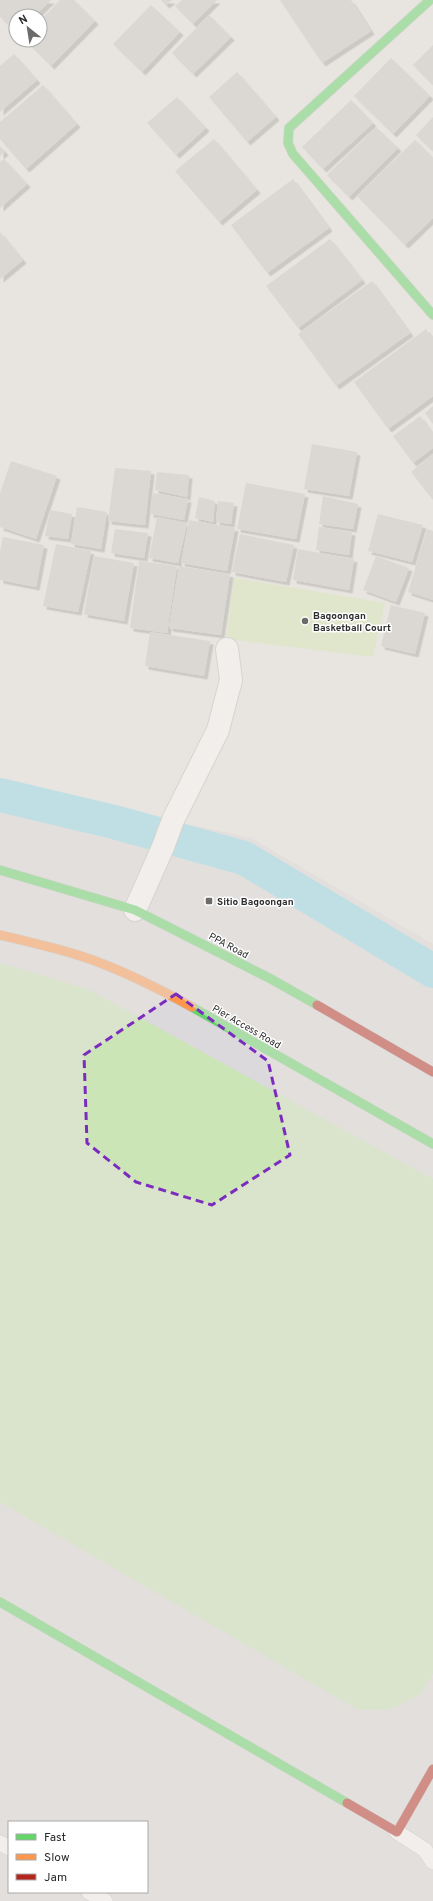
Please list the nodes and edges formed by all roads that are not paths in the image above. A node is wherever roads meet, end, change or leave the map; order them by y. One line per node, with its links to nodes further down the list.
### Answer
1 (430, 0): 2 (main road)
2 (433, 315)
3 (227, 649): 5 (street)
4 (0, 870): 5 (main road, PPA Road)
5 (135, 910): 7 (main road, PPA Road)
6 (0, 935): 8 (main road, Pier Access Road)
7 (433, 1072)
8 (433, 1144)
9 (0, 1602): 11 (main road)
10 (433, 1769): 11 (main road)
11 (397, 1832): 12 (lane)
12 (430, 1853)
13 (91, 1893): 14 (lane)
14 (105, 1901)

